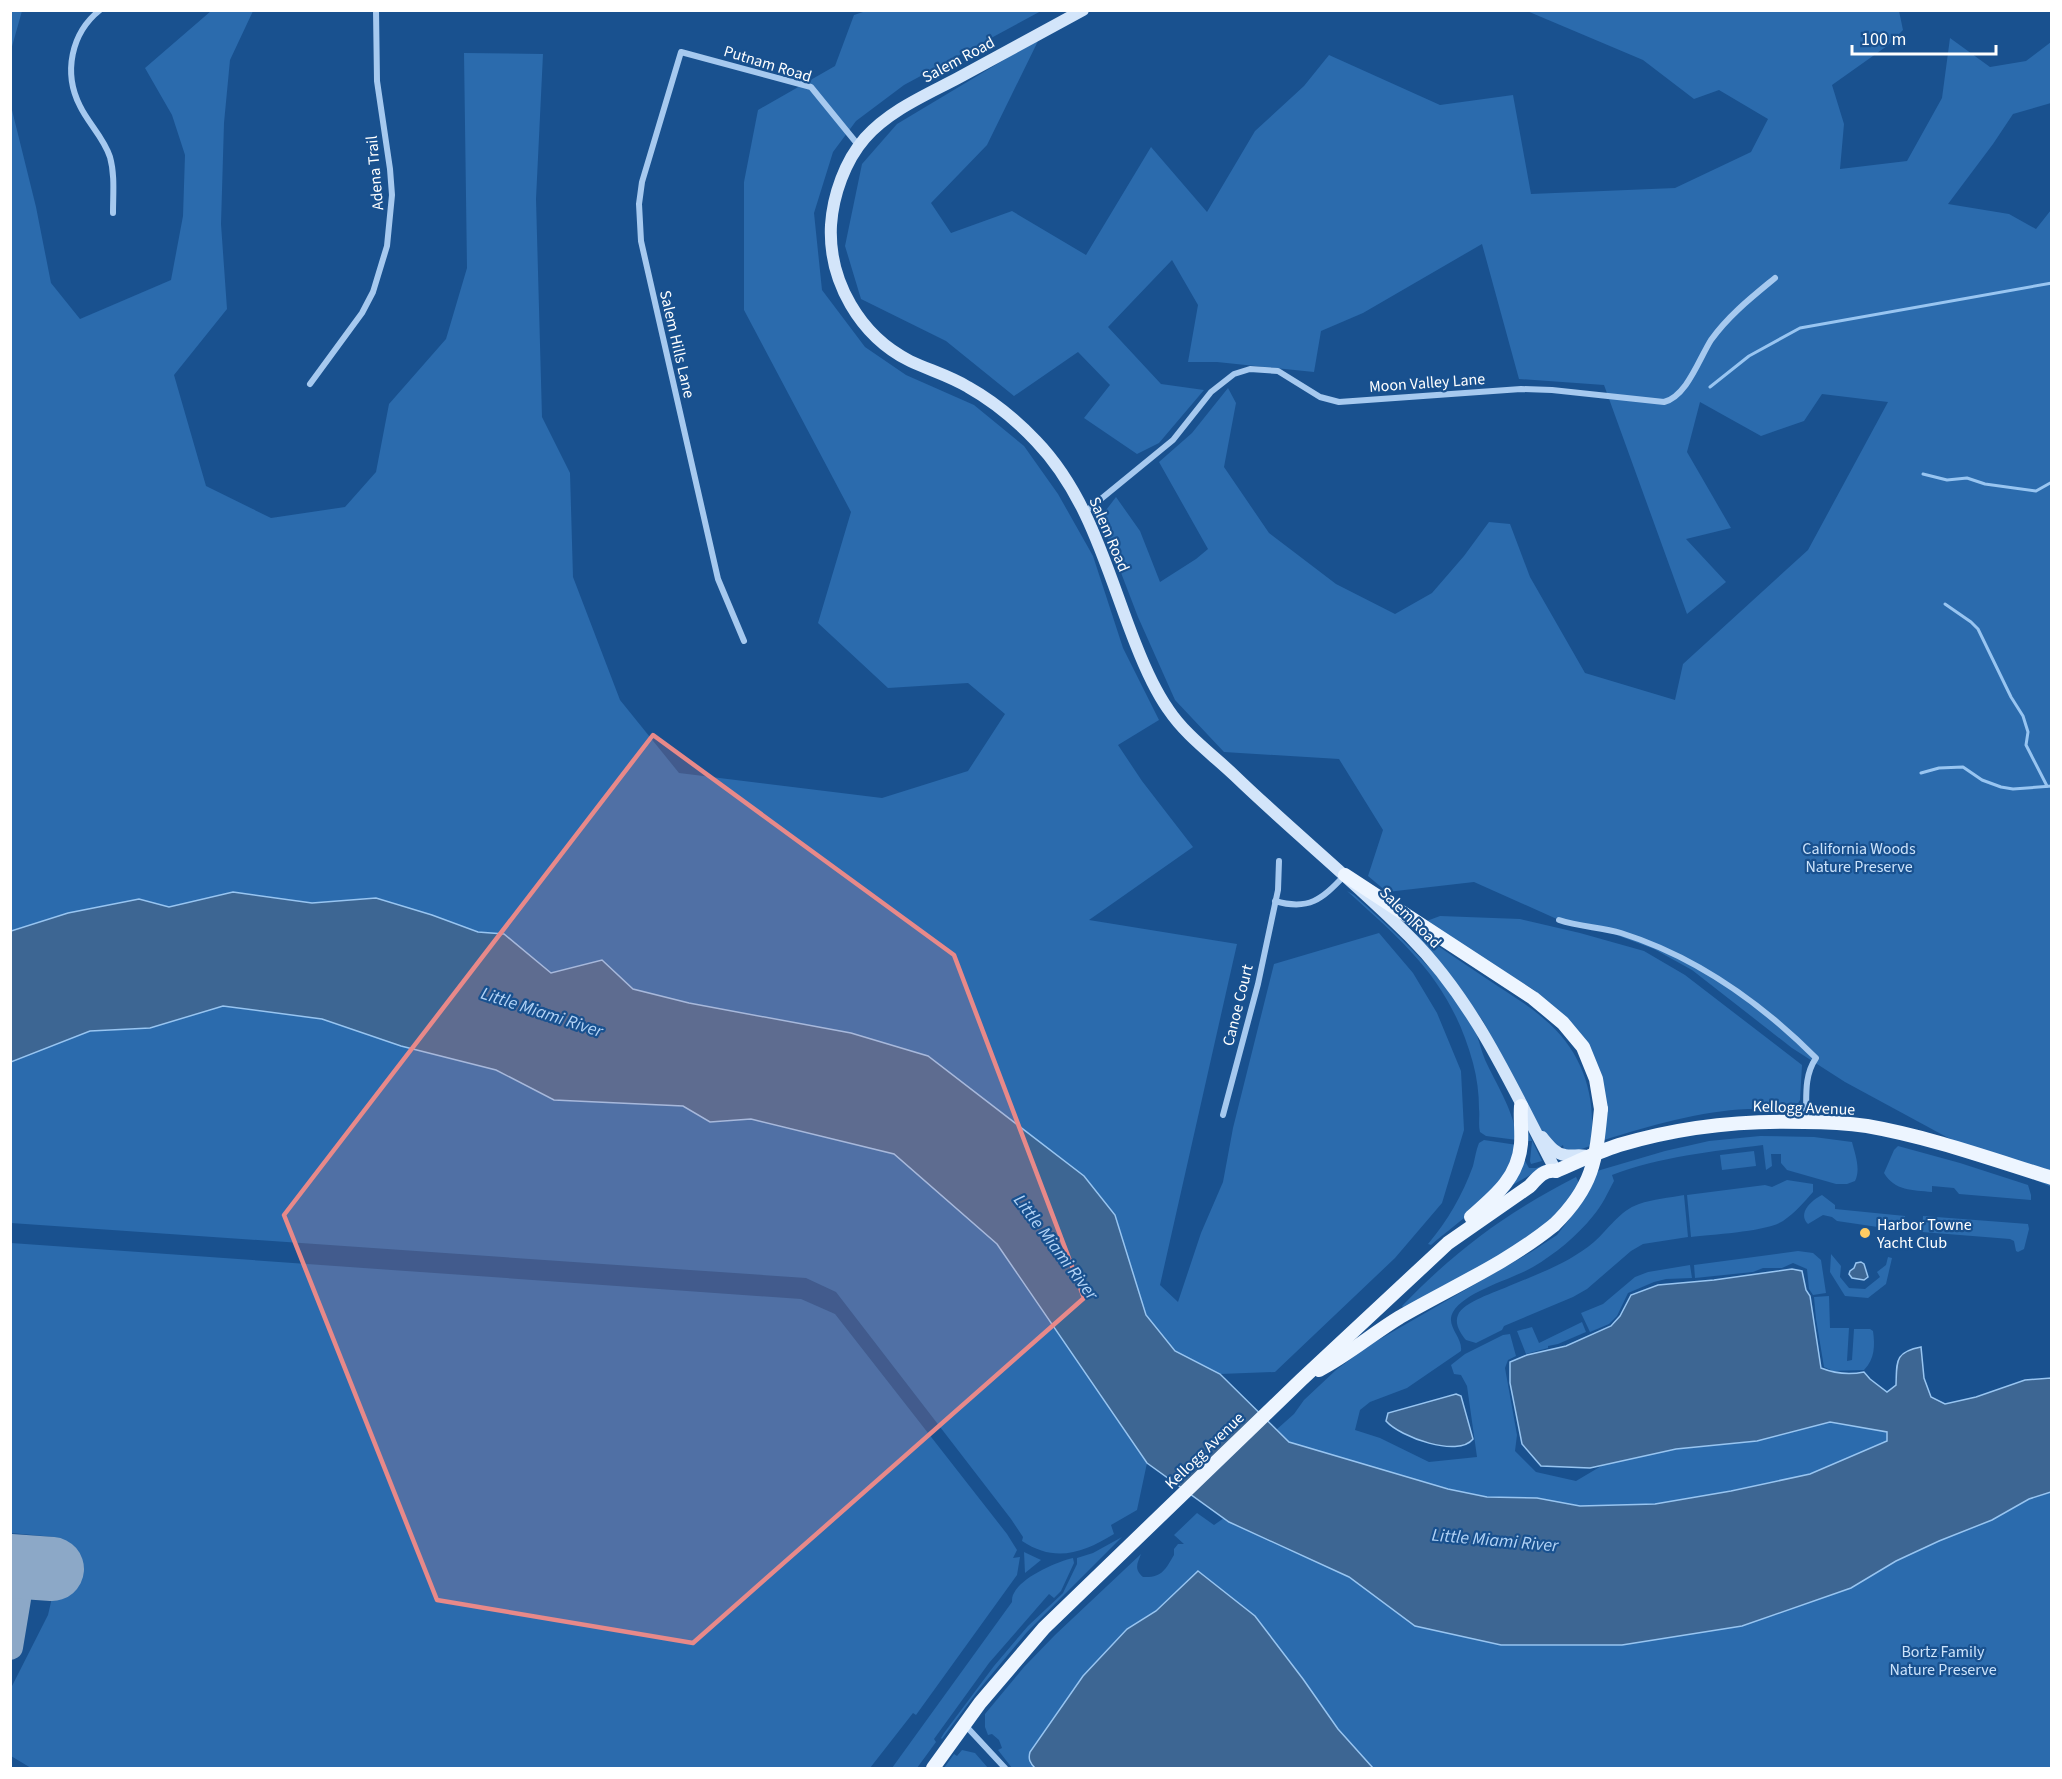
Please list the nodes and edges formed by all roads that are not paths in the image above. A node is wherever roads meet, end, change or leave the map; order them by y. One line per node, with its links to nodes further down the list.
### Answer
1 (100, 10): 6 (street)
2 (376, 10): 8 (street, Adena Trail)
3 (1083, 10): 5 (street, Salem Road)
4 (681, 52): 5 (street, Putnam Road); 10 (street, Salem Hills Lane)
5 (859, 146): 9 (street, Salem Road)
6 (113, 213)
7 (1775, 278): 9 (street, Moon Valley Lane)
8 (310, 384)
9 (1085, 512): 12 (street, Salem Road)
10 (744, 640)
11 (1279, 861): 13 (street, Canoe Court)
12 (1345, 875): 13 (street); 15 (street, Salem Road); 23 (main road, bridge)
13 (1275, 902): 16 (street, Canoe Court)
14 (1559, 920): 17 (street)
15 (1521, 1106): 18 (street, Salem Road); 22 (main road)
16 (1223, 1114)
17 (1806, 1122): 19 (main road, Kellogg Avenue); 21 (main road, Kellogg Avenue)
18 (1533, 1128): 19 (street, Salem Road); 20 (street, Salem Road)
19 (1589, 1157): 20 (main road, Kellogg Avenue)
20 (1556, 1171): 22 (main road, Kellogg Avenue)
21 (2052, 1178)
22 (1448, 1243): 23 (main road, Kellogg Avenue)
23 (1301, 1380): 24 (main road, Kellogg Avenue)
24 (965, 1724): 25 (main road, Kellogg Avenue); 26 (street)
25 (933, 1768)
26 (1005, 1768)

